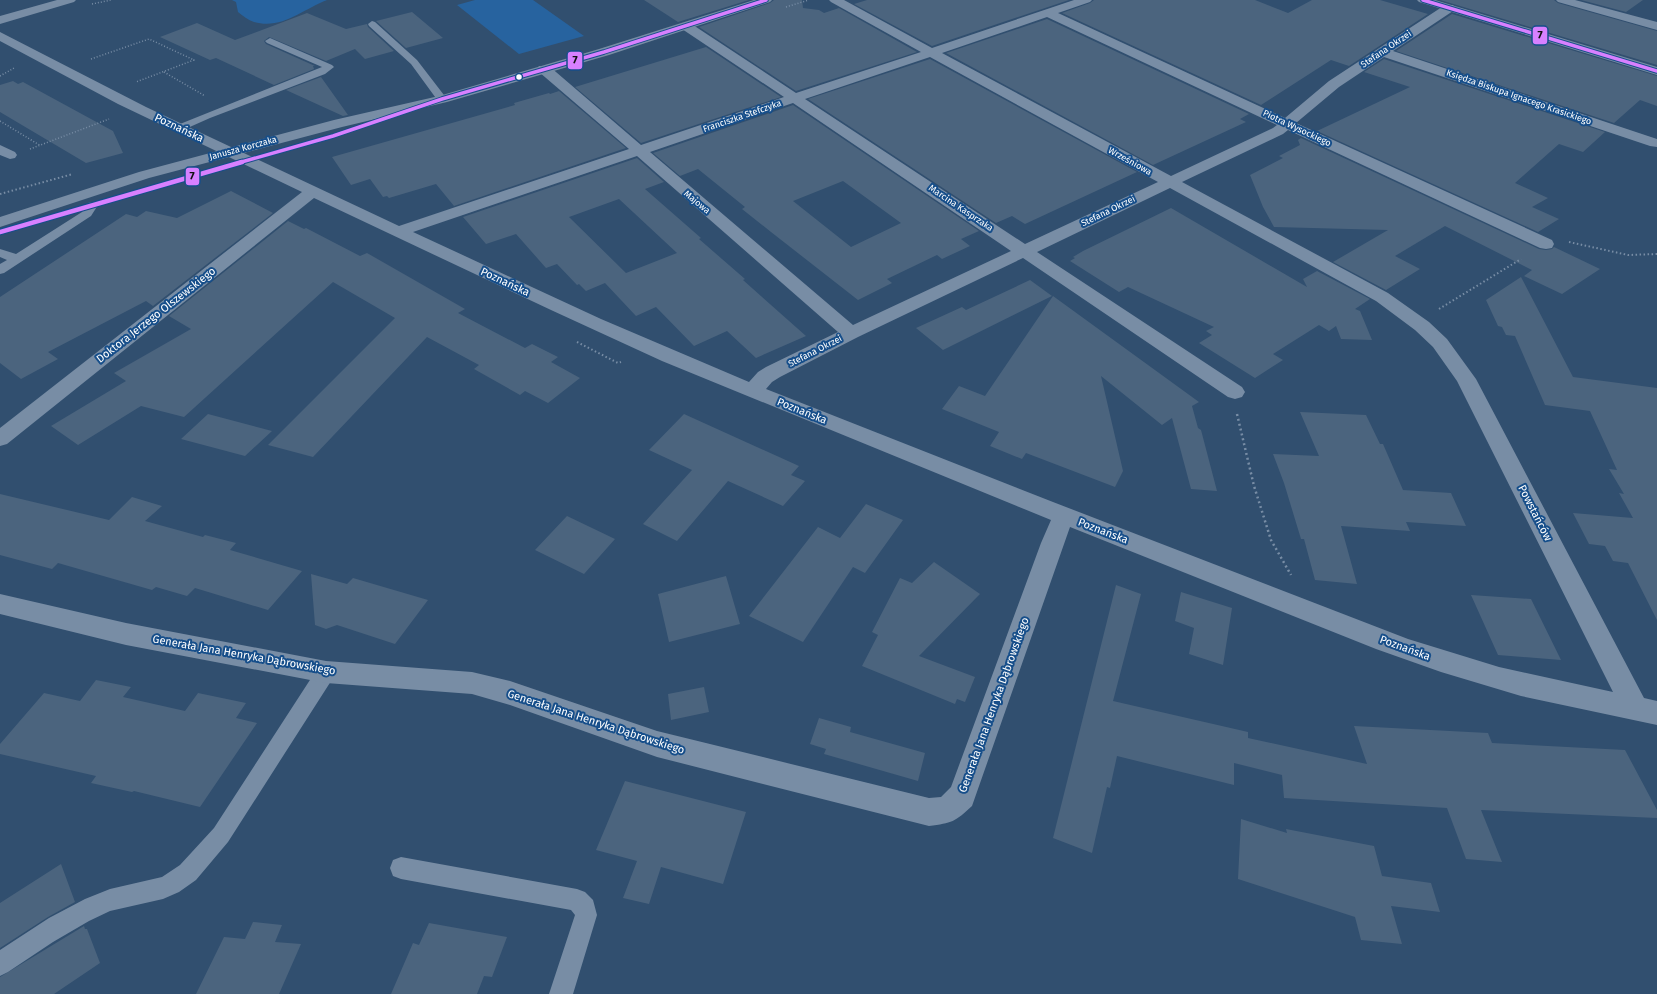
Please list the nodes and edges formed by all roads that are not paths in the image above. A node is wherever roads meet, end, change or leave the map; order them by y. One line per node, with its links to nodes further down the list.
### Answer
1 (70, 0): 9 (street)
2 (766, 0): 11 (street, Janusza Korczaka)
3 (835, 0): 15 (street, Wrześniowa)
4 (1086, 0): 8 (street, Franciszka Stefczyka)
5 (1423, 0): 7 (street)
6 (1568, 1): 12 (street)
7 (1449, 8): 16 (street, Stefana Okrzei); 18 (street)
8 (1047, 13): 15 (street, Franciszka Stefczyka); 21 (street, Piotra Wysockiego)
9 (0, 20)
10 (372, 24): 20 (lane)
11 (686, 26): 17 (street, Janusza Korczaka); 19 (street, Marcina Kasprzaka)
12 (1657, 26)
13 (0, 36): 22 (street, Poznańska)
14 (270, 41): 22 (lane)
15 (931, 52): 19 (street, Franciszka Stefczyka); 26 (street, Wrześniowa)
16 (1383, 52): 21 (street, Stefana Okrzei); 23 (street, Księdza Biskupa Ignacego Krasickiego)
17 (544, 69): 20 (street, Janusza Korczaka); 24 (street, Majowa)
18 (1657, 71)
19 (795, 98): 24 (street, Franciszka Stefczyka); 33 (street, Marcina Kasprzaka)
20 (442, 99): 25 (street, Janusza Korczaka)
21 (1287, 123): 26 (street, Stefana Okrzei); 32 (street, Piotra Wysockiego)
22 (179, 128): 25 (street, Poznańska)
23 (1655, 143)
24 (638, 151): 31 (street, Franciszka Stefczyka); 38 (street, Majowa)
25 (239, 156): 27 (street, Poznańska); 28 (street, Janusza Korczaka); 29 (street, Janusza Korczaka)
26 (1168, 182): 33 (street, Stefana Okrzei); 37 (street, Wrześniowa)
27 (312, 192): 31 (street, Poznańska); 41 (street, Doktora Jerzego Olszewskiego)
28 (92, 205): 30 (street, Janusza Korczaka); 35 (lane)
29 (0, 222)
30 (0, 232)
31 (398, 232): 39 (street, Poznańska)
32 (1546, 244)
33 (1024, 251): 38 (street, Stefana Okrzei); 40 (street, Marcina Kasprzaka)
34 (0, 253): 35 (lane)
35 (17, 259): 36 (lane)
36 (0, 270)
37 (1428, 319): 45 (street, Powstańców)
38 (851, 332): 39 (street, Stefana Okrzei)
39 (753, 391): 42 (street, Poznańska)
40 (1235, 392)
41 (0, 439)
42 (1064, 516): 44 (street, Generała Jana Henryka Dąbrowskiego); 45 (street, Poznańska)
43 (0, 604): 44 (street, Generała Jana Henryka Dąbrowskiego)
44 (326, 672): 47 (lane)
45 (1646, 710)
46 (401, 868): 48 (lane)
47 (0, 964)
48 (561, 994)

